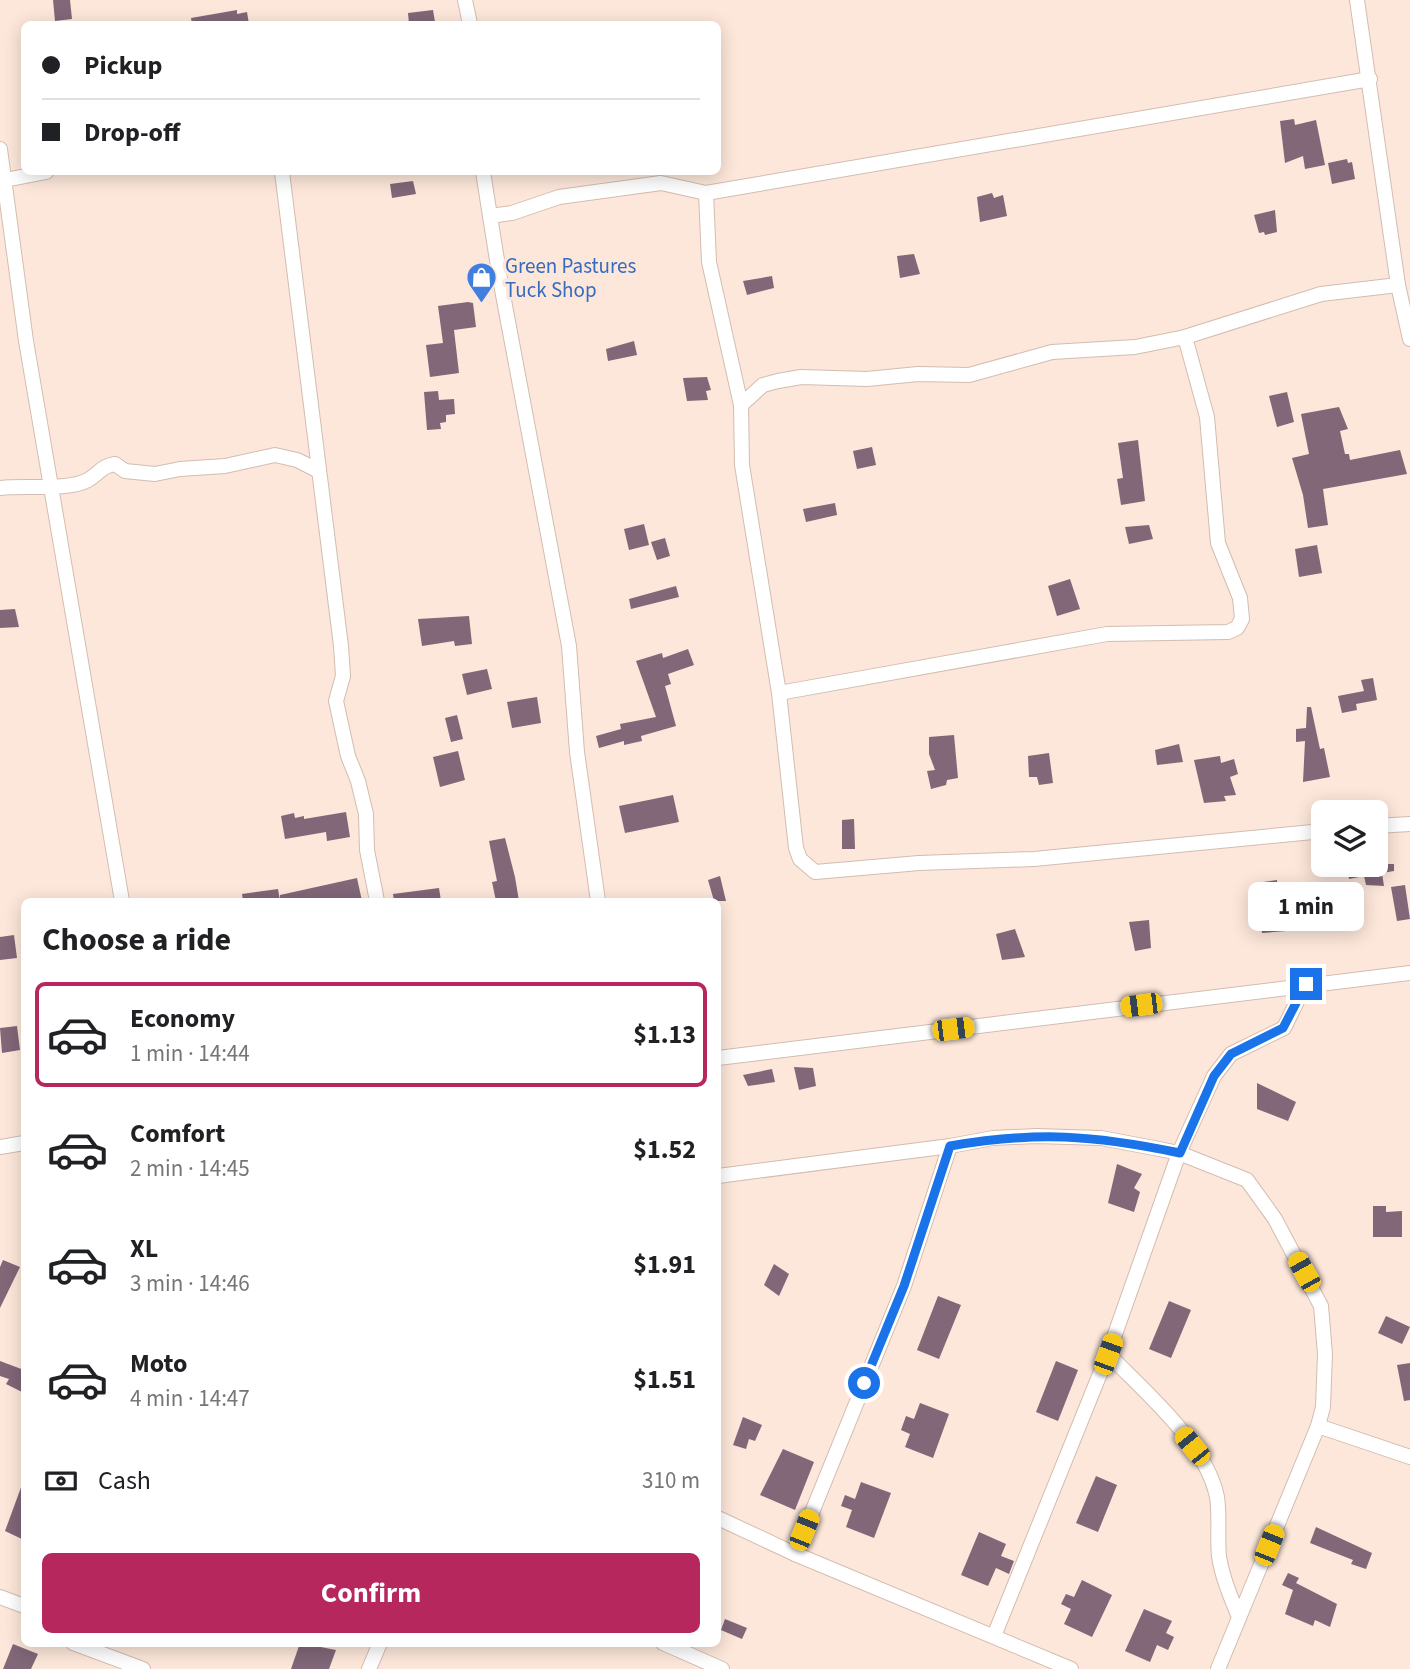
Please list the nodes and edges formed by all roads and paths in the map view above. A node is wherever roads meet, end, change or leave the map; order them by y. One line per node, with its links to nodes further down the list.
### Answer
1 (465, 0): 3 (street)
2 (1357, 0): 4 (street)
3 (469, 21)
4 (1370, 79): 10 (street); 12 (street)
5 (0, 149): 9 (street)
6 (31, 175): 9 (street)
7 (282, 175): 16 (street)
8 (484, 175): 11 (street)
9 (5, 180): 17 (street)
10 (706, 193): 11 (street); 15 (street)
11 (491, 216): 25 (street)
12 (1398, 285): 13 (street); 14 (street)
13 (1185, 337): 15 (street); 19 (street)
14 (1410, 339)
15 (741, 405): 19 (street)
16 (319, 471): 17 (street); 24 (street)
17 (53, 486): 18 (street); 23 (street)
18 (0, 488)
19 (779, 692): 22 (street)
20 (1410, 824): 21 (street)
21 (1388, 825)
22 (1311, 832)
23 (122, 898)
24 (376, 898)
25 (598, 898)
26 (1410, 973): 27 (street)
27 (1306, 984): 28 (street); 32 (street)
28 (721, 1058)
29 (21, 1144): 31 (street)
30 (950, 1146): 32 (street); 33 (street); 38 (street)
31 (0, 1147)
32 (1180, 1153): 34 (street); 35 (street)
33 (721, 1176)
34 (1108, 1354): 41 (street); 42 (street)
35 (1318, 1426): 36 (street); 41 (street)
36 (1410, 1457)
37 (721, 1519): 38 (street)
38 (794, 1554): 42 (street)
39 (0, 1597): 40 (street)
40 (21, 1605)
41 (1239, 1617): 50 (street)
42 (994, 1636): 49 (street)
43 (84, 1647): 46 (street)
44 (378, 1647): 47 (street)
45 (672, 1647): 48 (street)
46 (143, 1669)
47 (369, 1669)
48 (722, 1669)
49 (1071, 1669)
50 (1218, 1669)

